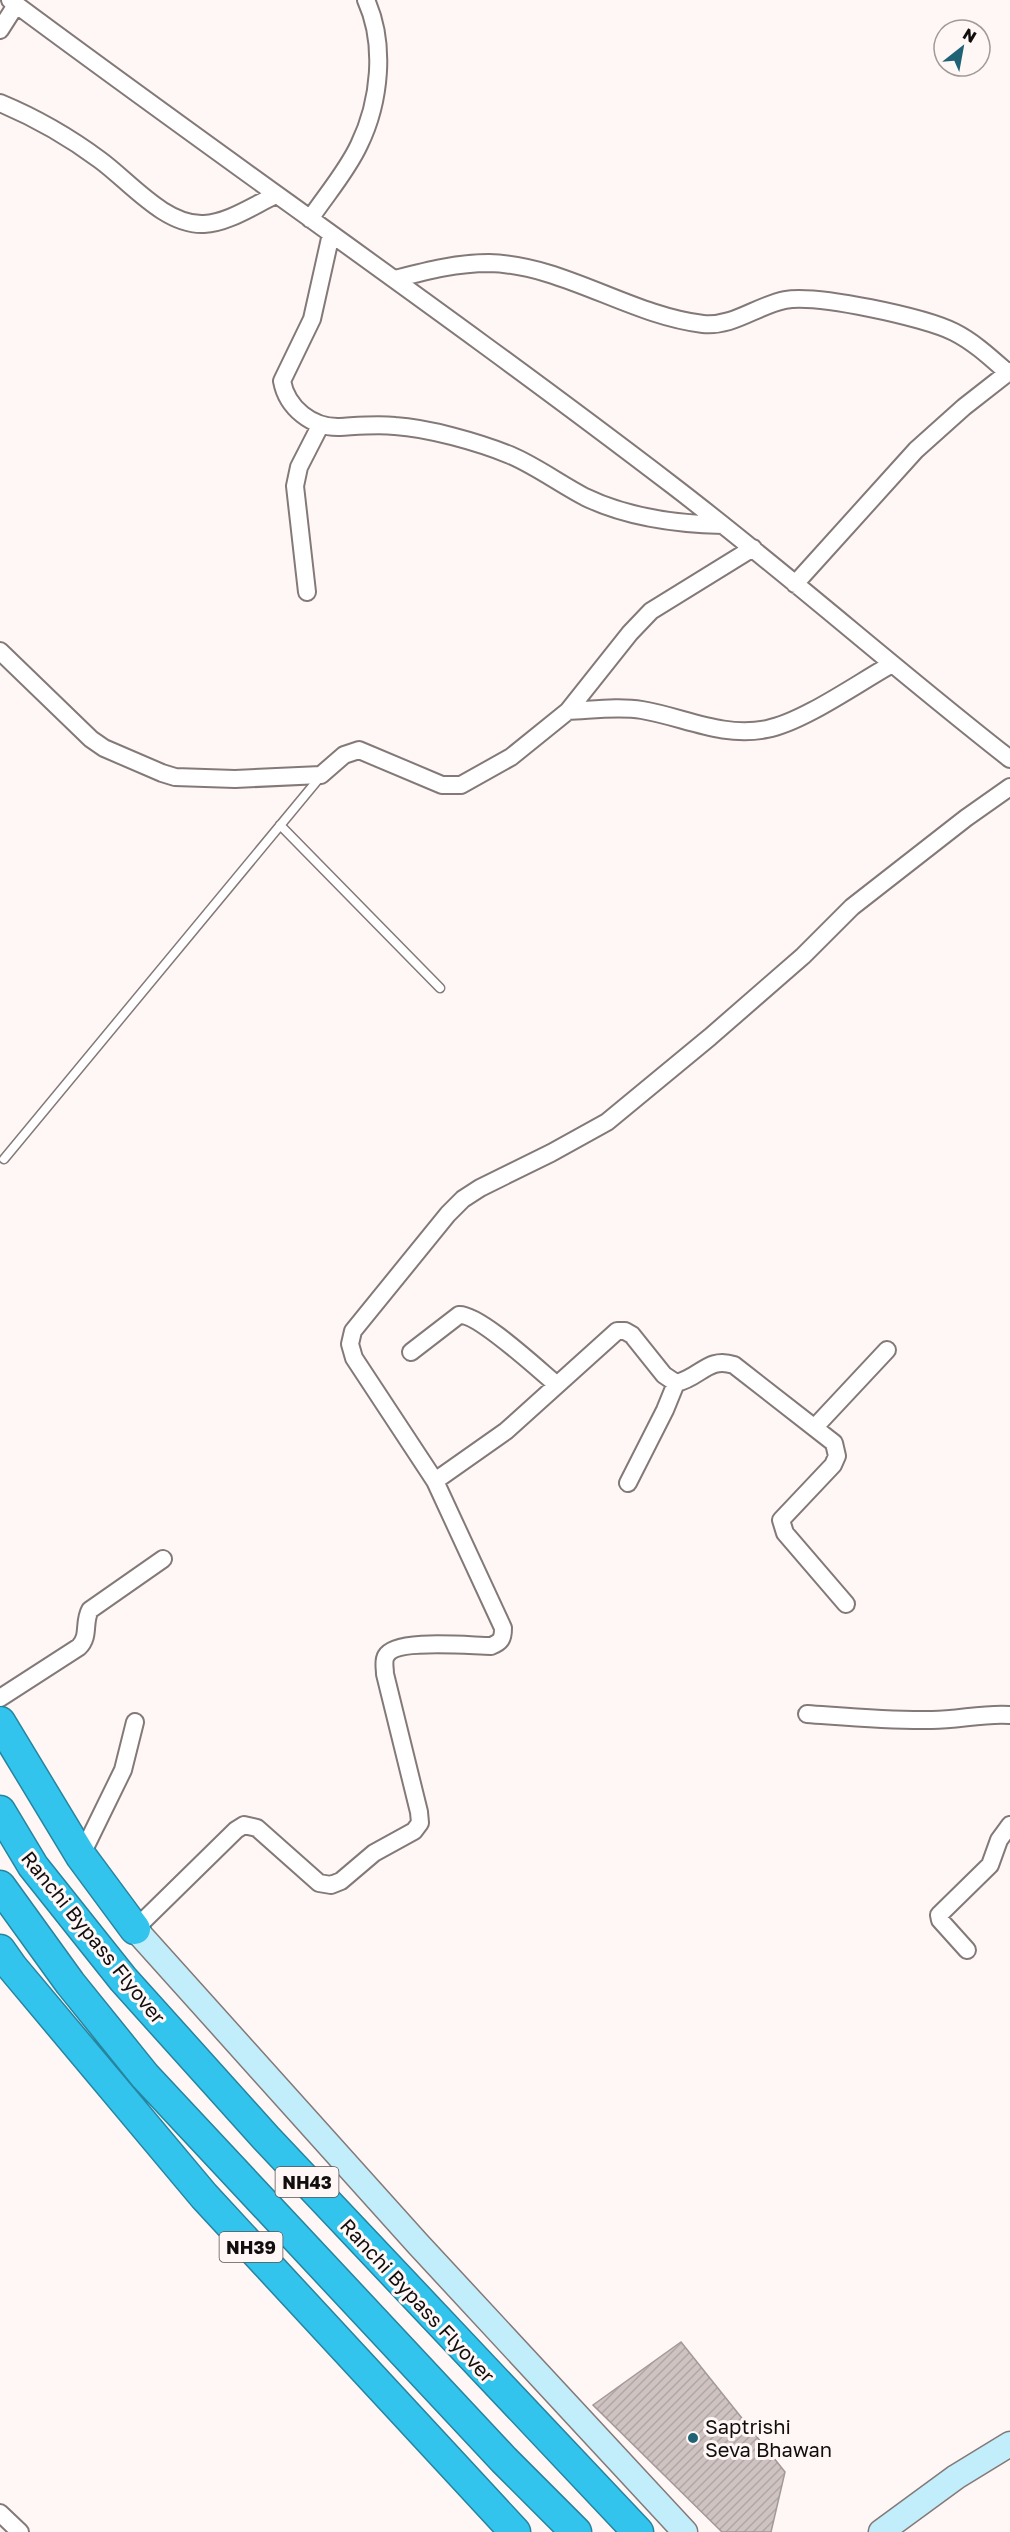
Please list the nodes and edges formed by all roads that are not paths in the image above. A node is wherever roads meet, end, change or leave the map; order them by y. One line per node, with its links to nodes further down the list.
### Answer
1 (363, 1): 6 (street)
2 (13, 2): 3 (street); 5 (street)
3 (0, 30)
4 (0, 103): 5 (street)
5 (276, 195): 6 (street)
6 (310, 219): 7 (street)
7 (331, 234): 8 (street); 10 (street)
8 (395, 279): 9 (street); 11 (street)
9 (1009, 372): 13 (street)
10 (320, 426): 11 (street); 14 (street)
11 (723, 525): 12 (street)
12 (753, 548): 13 (street); 17 (street)
13 (795, 584): 16 (street)
14 (307, 592)
15 (0, 651): 19 (street)
16 (892, 664): 17 (street); 18 (street)
17 (568, 711): 19 (street)
18 (1010, 759)
19 (321, 775): 21 (lane)
20 (1010, 788): 29 (street)
21 (280, 825): 22 (lane); 23 (lane)
22 (440, 988)
23 (4, 1159)
24 (887, 1350): 28 (street)
25 (411, 1352): 27 (street)
26 (676, 1383): 27 (street); 28 (street); 30 (street)
27 (556, 1384): 29 (street)
28 (814, 1427): 32 (street)
29 (435, 1481): 42 (street)
30 (628, 1483)
31 (163, 1559): 33 (street)
32 (846, 1604)
33 (0, 1698)
34 (807, 1714): 35 (street)
35 (1010, 1715)
36 (0, 1722): 40 (highway)
37 (135, 1722): 40 (street)
38 (0, 1811): 50 (highway, Ranchi Bypass Flyover / NH43)
39 (1010, 1825): 44 (street)
40 (81, 1856): 42 (highway)
41 (0, 1886): 49 (highway, Ranchi Bypass Flyover / NH43)
42 (135, 1929): 51 (street)
43 (0, 1950): 48 (highway, NH39)
44 (966, 1950)
45 (1010, 2444): 52 (street)
46 (0, 2513): 47 (street)
47 (20, 2532)
48 (515, 2532)
49 (576, 2532)
50 (638, 2532)
51 (686, 2532)
52 (882, 2532)

